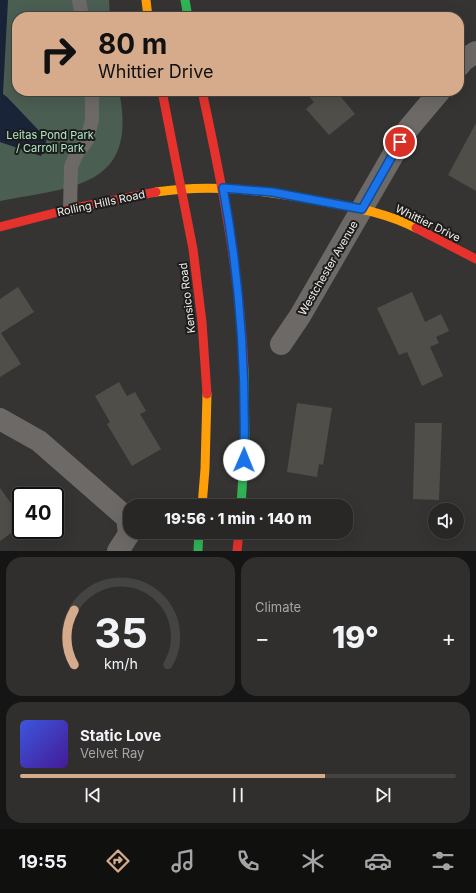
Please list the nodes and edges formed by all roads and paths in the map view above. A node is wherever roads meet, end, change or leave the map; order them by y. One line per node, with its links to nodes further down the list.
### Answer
1 (79, 0): 4 (lane)
2 (146, 0): 5 (street)
3 (185, 0): 6 (street)
4 (81, 12)
5 (147, 12)
6 (187, 12)
7 (476, 52): 8 (street)
8 (464, 60)
9 (92, 96): 16 (lane)
10 (163, 96): 13 (street, Kensico Road)
11 (203, 96): 15 (street)
12 (436, 96): 17 (street, Westchester Avenue)
13 (182, 188): 14 (street, Rolling Hills Road); 16 (street, Rolling Hills Road); 22 (street, Kensico Road)
14 (203, 188): 15 (street, Whittier Drive)
15 (223, 188): 17 (street, Whittier Drive); 23 (street)
16 (70, 209): 18 (street, Rolling Hills Road)
17 (362, 209): 19 (street, Whittier Drive); 20 (street, Westchester Avenue)
18 (0, 227)
19 (476, 259)
20 (281, 344)
21 (0, 419): 26 (street)
22 (202, 499)
23 (241, 499)
24 (199, 539): 27 (street)
25 (238, 539): 28 (street)
26 (123, 543)
27 (198, 551)
28 (237, 551)

